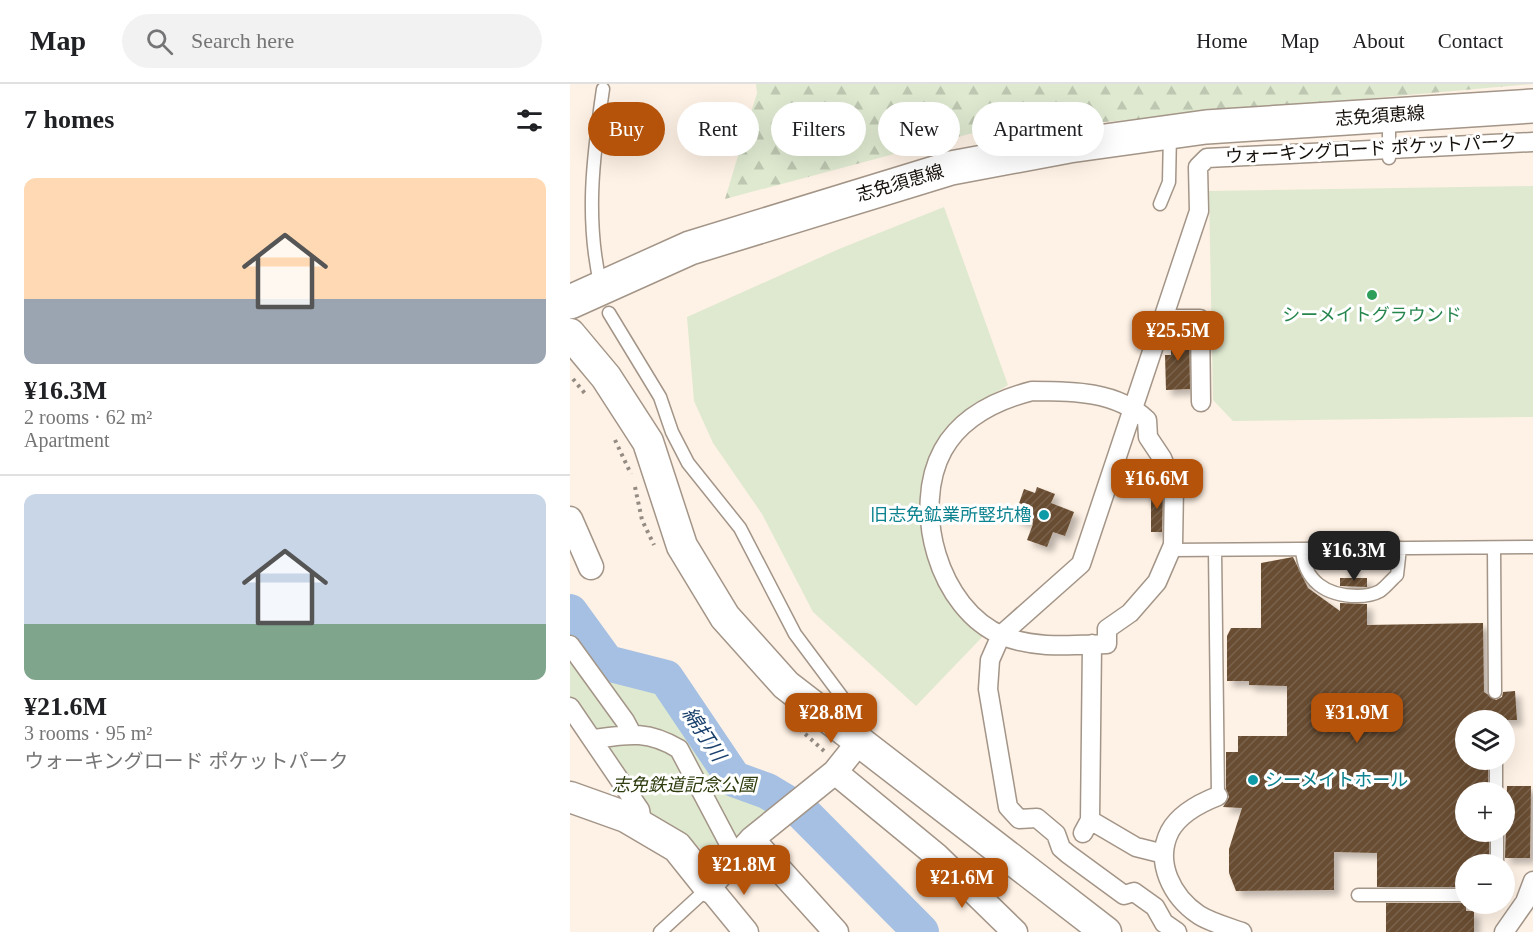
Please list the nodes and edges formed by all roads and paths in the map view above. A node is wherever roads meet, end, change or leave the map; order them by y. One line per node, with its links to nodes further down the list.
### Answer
1 (603, 89): 8 (lane)
2 (1533, 106): 3 (main road, 志免須恵線)
3 (1389, 115): 4 (main road, 志免須恵線); 6 (lane)
4 (1170, 132): 7 (lane); 8 (main road, 志免須恵線)
5 (1533, 142): 10 (street, ウォーキングロード ポケットパーク)
6 (1389, 158)
7 (1160, 204)
8 (605, 301): 9 (main road, 志免須恵線); 29 (lane)
9 (570, 302)
10 (1162, 319): 12 (street); 13 (street, ウォーキングロード ポケットパーク)
11 (570, 334): 29 (street)
12 (1201, 402)
13 (1133, 406): 19 (street); 22 (street, ウォーキングロード ポケットパーク); 22 (street)
14 (570, 519): 21 (street)
15 (1533, 547): 17 (lane)
16 (1400, 548): 17 (lane); 18 (lane); 18 (lane)
17 (1494, 548): 25 (lane)
18 (1302, 549): 20 (lane)
19 (1170, 550): 20 (lane); 24 (street)
20 (1215, 550): 31 (lane)
21 (591, 567)
22 (1001, 635): 24 (street); 46 (street, ウォーキングロード ポケットパーク)
23 (570, 645): 27 (street)
24 (1092, 645): 35 (street)
25 (1495, 692)
26 (570, 707): 28 (street)
27 (632, 734): 28 (street); 36 (street)
28 (594, 739): 33 (street)
29 (859, 742): 30 (street); 45 (street)
30 (835, 772): 34 (street); 44 (street)
31 (1218, 796): 35 (street)
32 (570, 798): 33 (street)
33 (643, 827): 38 (street)
34 (752, 838): 36 (street); 43 (street)
35 (1164, 854): 47 (street)
36 (735, 857): 38 (street)
37 (1533, 881): 48 (street)
38 (709, 887): 41 (lane); 42 (street)
39 (1358, 895): 40 (lane)
40 (1455, 895)
41 (660, 932)
42 (746, 932)
43 (836, 932)
44 (1015, 932)
45 (1106, 932)
46 (1177, 932)
47 (1242, 932)
48 (1504, 932)

